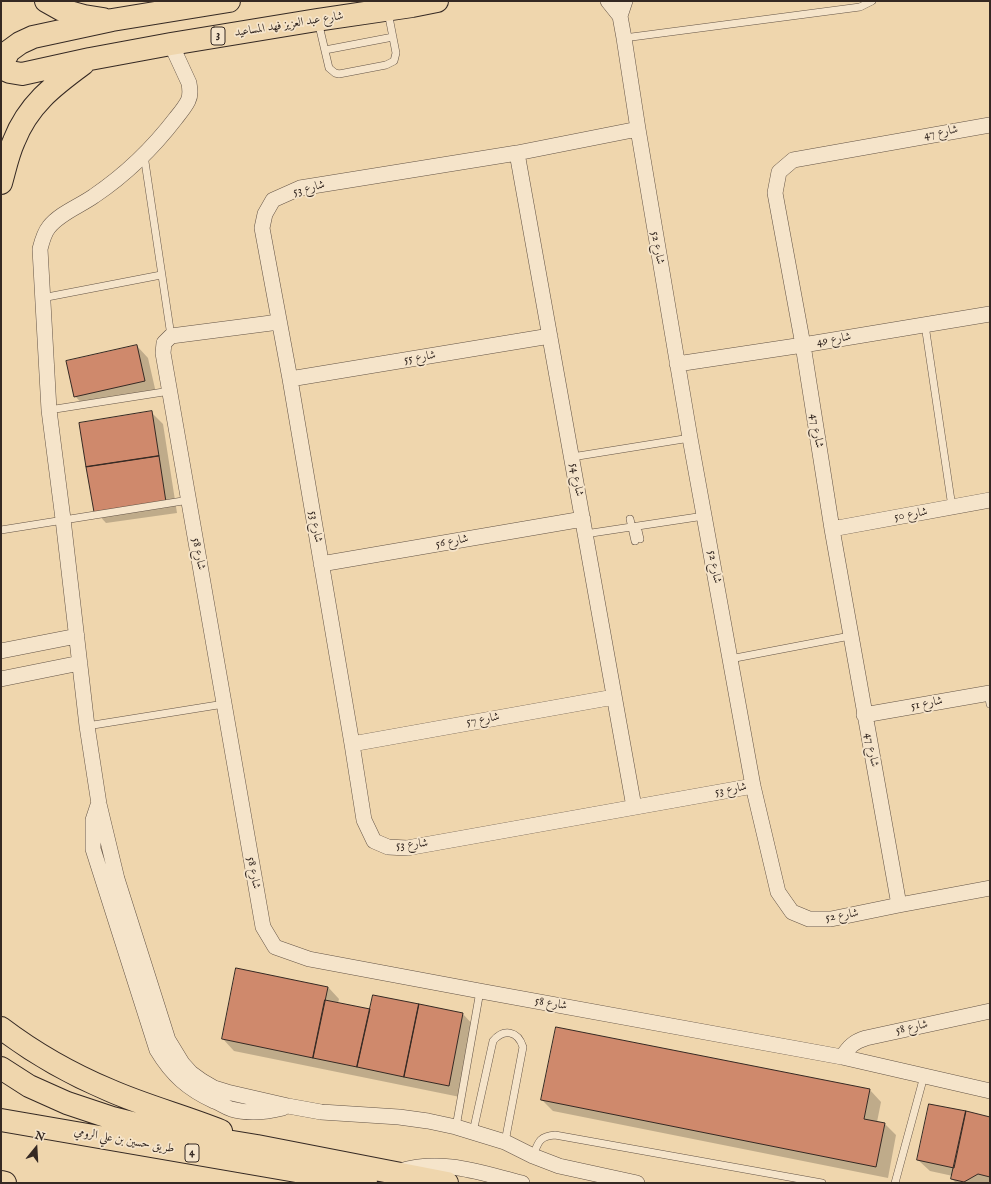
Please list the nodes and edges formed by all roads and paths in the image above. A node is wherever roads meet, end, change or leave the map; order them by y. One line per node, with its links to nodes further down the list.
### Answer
1 (46, 1): 9 (main road)
2 (229, 1): 9 (main road, شارع عبد العزيز فهد المساعيد / 3)
3 (437, 1): 7 (main road, شارع عبد العزيز فهد المساعيد / 3)
4 (608, 1): 8 (street, شارع 52)
5 (624, 1): 8 (street, شارع 52)
6 (872, 1): 12 (lane)
7 (402, 6): 10 (main road, شارع عبد العزيز فهد المساعيد / 3); 11 (lane)
8 (620, 16): 12 (street, شارع 52)
9 (112, 20): 16 (main road, شارع عبد العزيز فهد المساعيد / 3)
10 (318, 20): 13 (main road, شارع عبد العزيز فهد المساعيد / 3); 14 (lane)
11 (393, 37): 14 (lane); 14 (lane)
12 (624, 38): 18 (street, شارع 52)
13 (172, 44): 15 (main road, شارع عبد العزيز فهد المساعيد / 3); 20 (street)
14 (325, 50)
15 (90, 59): 16 (main road, شارع عبد العزيز فهد المساعيد / 3); 21 (main road)
16 (1, 67)
17 (990, 125): 29 (street, شارع 47)
18 (638, 130): 19 (street, شارع 53); 30 (street, شارع 52)
19 (517, 153): 25 (street, شارع 53); 28 (street, شارع 54)
20 (144, 154): 22 (lane); 23 (street)
21 (1, 183)
22 (162, 275): 23 (lane); 27 (lane)
23 (42, 298): 33 (street)
24 (990, 314): 26 (street, شارع 49)
25 (279, 322): 27 (street); 31 (street, شارع 53)
26 (925, 325): 29 (street, شارع 49); 38 (lane)
27 (171, 336): 32 (street, شارع 58)
28 (550, 336): 31 (street, شارع 55); 35 (street, شارع 54)
29 (803, 345): 30 (street, شارع 49); 44 (street, شارع 47)
30 (677, 364): 34 (street, شارع 52)
31 (290, 379): 47 (street, شارع 53)
32 (170, 391): 33 (lane); 36 (street, شارع 58)
33 (49, 410): 40 (street)
34 (690, 438): 35 (lane); 39 (street, شارع 52)
35 (572, 457): 42 (street, شارع 54)
36 (189, 500): 40 (lane); 56 (street, شارع 58)
37 (990, 500): 38 (street, شارع 50)
38 (952, 507): 44 (street, شارع 50)
39 (704, 516): 43 (lane); 51 (street, شارع 52)
40 (63, 519): 45 (lane); 48 (street)
41 (630, 519): 43 (lane)
42 (584, 526): 43 (lane); 47 (street, شارع 56); 54 (street, شارع 54)
43 (635, 526): 46 (lane)
44 (832, 529): 49 (street, شارع 47)
45 (1, 530)
46 (637, 540)
47 (321, 564): 59 (street, شارع 53)
48 (77, 636): 50 (street); 52 (street)
49 (850, 636): 51 (lane); 57 (street, شارع 47)
50 (1, 651)
51 (730, 659): 60 (street, شارع 52)
52 (80, 664): 53 (street); 58 (street)
53 (1, 679)
54 (614, 697): 59 (street, شارع 57); 61 (street, شارع 54)
55 (989, 697): 57 (street, شارع 51)
56 (224, 704): 58 (lane); 64 (street, شارع 58)
57 (864, 715): 63 (street, شارع 47)
58 (87, 726): 74 (street)
59 (352, 744): 61 (street, شارع 53)
60 (753, 786): 61 (street, شارع 53); 63 (street, شارع 52)
61 (634, 807)
62 (990, 888): 63 (street, شارع 52)
63 (899, 905)
64 (480, 992): 67 (street, شارع 58); 74 (lane)
65 (990, 1011): 67 (street, شارع 58)
66 (1, 1028): 77 (main road)
67 (842, 1057): 69 (street, شارع 58)
68 (1, 1068): 71 (main road)
69 (924, 1076): 72 (street, شارع 58); 85 (lane)
70 (1, 1086): 71 (main road)
71 (29, 1086): 77 (main road)
72 (990, 1091)
73 (10, 1121): 80 (main road, طريق حسين بن علي الرومي / 4)
74 (456, 1127): 75 (street)
75 (473, 1132): 76 (street); 76 (lane)
76 (504, 1142): 78 (street)
77 (257, 1146): 79 (main road)
78 (533, 1156): 83 (street); 84 (lane)
79 (393, 1173): 81 (main road); 82 (street)
80 (366, 1183)
81 (447, 1183)
82 (522, 1183)
83 (637, 1183)
84 (822, 1183)
85 (895, 1183)

